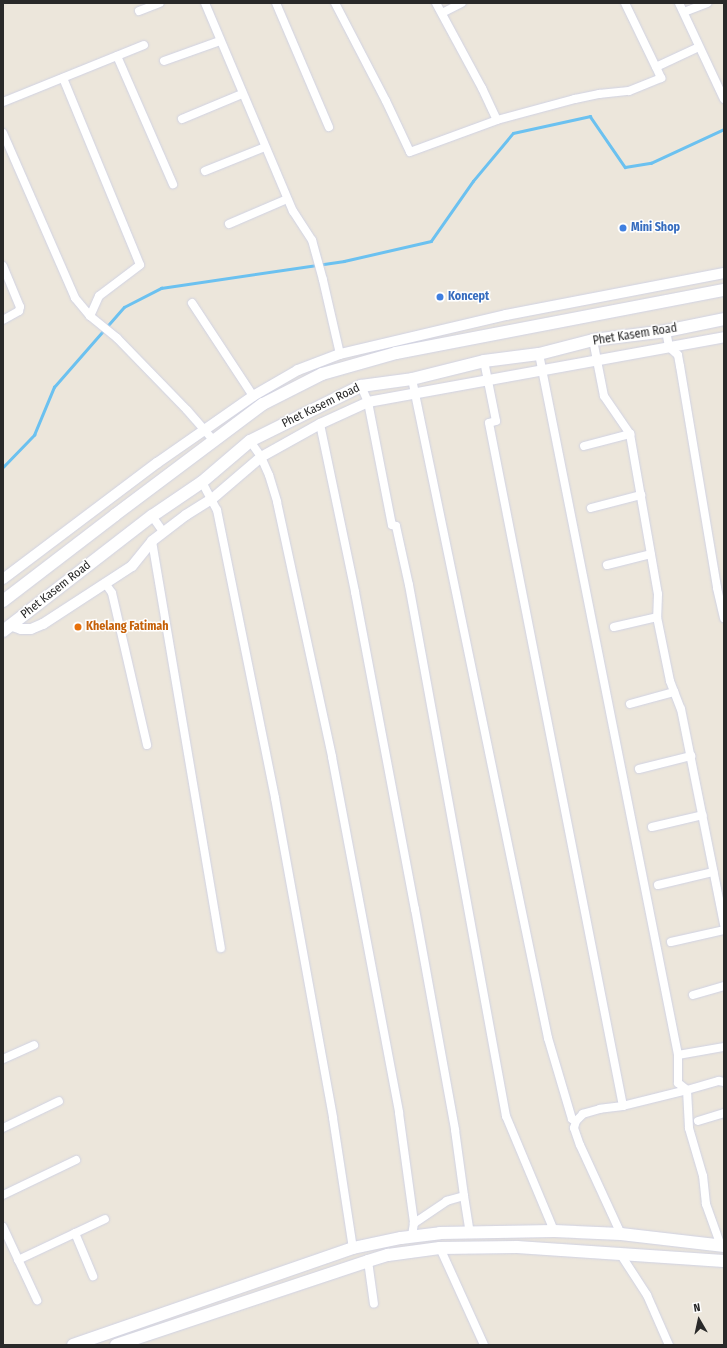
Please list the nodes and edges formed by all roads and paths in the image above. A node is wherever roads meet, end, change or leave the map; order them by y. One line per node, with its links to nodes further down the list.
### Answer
1 (160, 3): 10 (street)
2 (205, 3): 13 (street)
3 (276, 3): 26 (street)
4 (336, 3): 25 (street)
5 (436, 3): 12 (street)
6 (462, 3): 12 (street)
7 (625, 3): 18 (street)
8 (679, 3): 11 (street)
9 (707, 3): 11 (street)
10 (139, 11)
11 (684, 12): 15 (street)
12 (442, 13): 25 (street)
13 (220, 41): 17 (street); 21 (street)
14 (144, 45): 16 (street)
15 (699, 47): 18 (street); 20 (street)
16 (117, 56): 19 (street); 30 (street)
17 (164, 61)
18 (656, 67): 25 (street)
19 (63, 78): 23 (street); 37 (street)
20 (720, 83): 22 (street)
21 (242, 94): 24 (street); 28 (street)
22 (724, 99)
23 (3, 102)
24 (182, 119)
25 (497, 120)
26 (329, 126)
27 (3, 133): 37 (street)
28 (265, 147): 29 (street); 31 (street)
29 (204, 171)
30 (173, 184)
31 (287, 199): 32 (street); 45 (street)
32 (229, 224)
33 (3, 266): 39 (street)
34 (724, 272): 44 (street)
35 (724, 290): 44 (main road, Phet Kasem Road)
36 (192, 304): 54 (street)
37 (90, 316): 57 (street)
38 (724, 319): 40 (main road, Phet Kasem Road)
39 (3, 320)
40 (666, 331): 42 (main road, Phet Kasem Road); 43 (street)
41 (724, 337): 43 (street)
42 (593, 340): 46 (main road, Phet Kasem Road); 47 (street)
43 (669, 347): 47 (street); 76 (street)
44 (394, 348): 45 (street); 59 (main road, Phet Kasem Road)
45 (340, 354): 54 (street)
46 (539, 354): 48 (main road, Phet Kasem Road); 49 (street)
47 (597, 360): 49 (street); 58 (street)
48 (484, 361): 50 (main road, Phet Kasem Road); 51 (street)
49 (542, 371): 51 (street); 96 (street)
50 (412, 378): 52 (main road, Phet Kasem Road); 53 (street)
51 (488, 380): 53 (street); 101 (street)
52 (361, 386): 55 (street); 60 (main road, Phet Kasem Road)
53 (416, 394): 55 (street); 103 (street)
54 (253, 396): 57 (street)
55 (368, 402): 56 (street); 112 (street)
56 (320, 424): 62 (street); 108 (street)
57 (206, 431): 59 (street); 72 (street)
58 (630, 434): 61 (street); 64 (street)
59 (214, 441): 74 (main road, Phet Kasem Road)
60 (250, 441): 62 (street); 63 (main road, Phet Kasem Road)
61 (584, 446)
62 (261, 457): 65 (street); 110 (street)
63 (202, 482): 65 (street); 67 (main road, Phet Kasem Road)
64 (641, 495): 66 (street); 70 (street)
65 (212, 499): 68 (street); 118 (street)
66 (591, 508)
67 (152, 516): 68 (street); 78 (main road, Phet Kasem Road)
68 (163, 532): 69 (street)
69 (152, 541): 73 (street); 91 (street)
70 (651, 554): 71 (street); 75 (street)
71 (607, 565)
72 (3, 579)
73 (105, 583): 78 (street); 81 (street)
74 (3, 601)
75 (657, 617): 77 (street); 79 (street)
76 (724, 618)
77 (614, 627)
78 (7, 628)
79 (674, 692): 80 (street); 82 (street)
80 (630, 704)
81 (147, 745)
82 (691, 756): 83 (street); 84 (street)
83 (639, 769)
84 (703, 815): 85 (street); 86 (street)
85 (652, 827)
86 (713, 872): 87 (street); 88 (street)
87 (658, 885)
88 (724, 925)
89 (724, 930): 90 (street)
90 (671, 942)
91 (221, 948)
92 (724, 986): 93 (street)
93 (693, 994)
94 (34, 1045): 97 (street)
95 (724, 1047): 96 (street)
96 (678, 1055): 99 (street)
97 (3, 1059)
98 (724, 1082): 99 (street)
99 (687, 1090): 101 (street); 117 (street)
100 (59, 1101): 105 (street)
101 (622, 1106): 103 (street)
102 (724, 1113): 104 (street)
103 (576, 1121): 115 (street)
104 (698, 1121)
105 (3, 1128)
106 (76, 1160): 107 (street)
107 (3, 1195)
108 (464, 1196): 110 (street); 113 (street)
109 (104, 1219): 114 (street)
110 (414, 1223): 116 (street)
111 (3, 1227): 121 (street)
112 (554, 1230): 113 (main road); 115 (main road)
113 (470, 1232): 116 (main road)
114 (75, 1233): 121 (street); 124 (street)
115 (621, 1234): 117 (main road)
116 (412, 1236): 118 (main road)
117 (723, 1246)
118 (353, 1248): 127 (main road)
119 (440, 1248): 120 (main road); 122 (main road); 129 (street)
120 (621, 1255): 123 (main road); 130 (street)
121 (18, 1260): 125 (street)
122 (368, 1261): 126 (street); 128 (main road)
123 (724, 1261)
124 (93, 1276)
125 (37, 1300)
126 (374, 1304)
127 (73, 1345)
128 (116, 1345)
129 (484, 1345)
130 (669, 1345)

